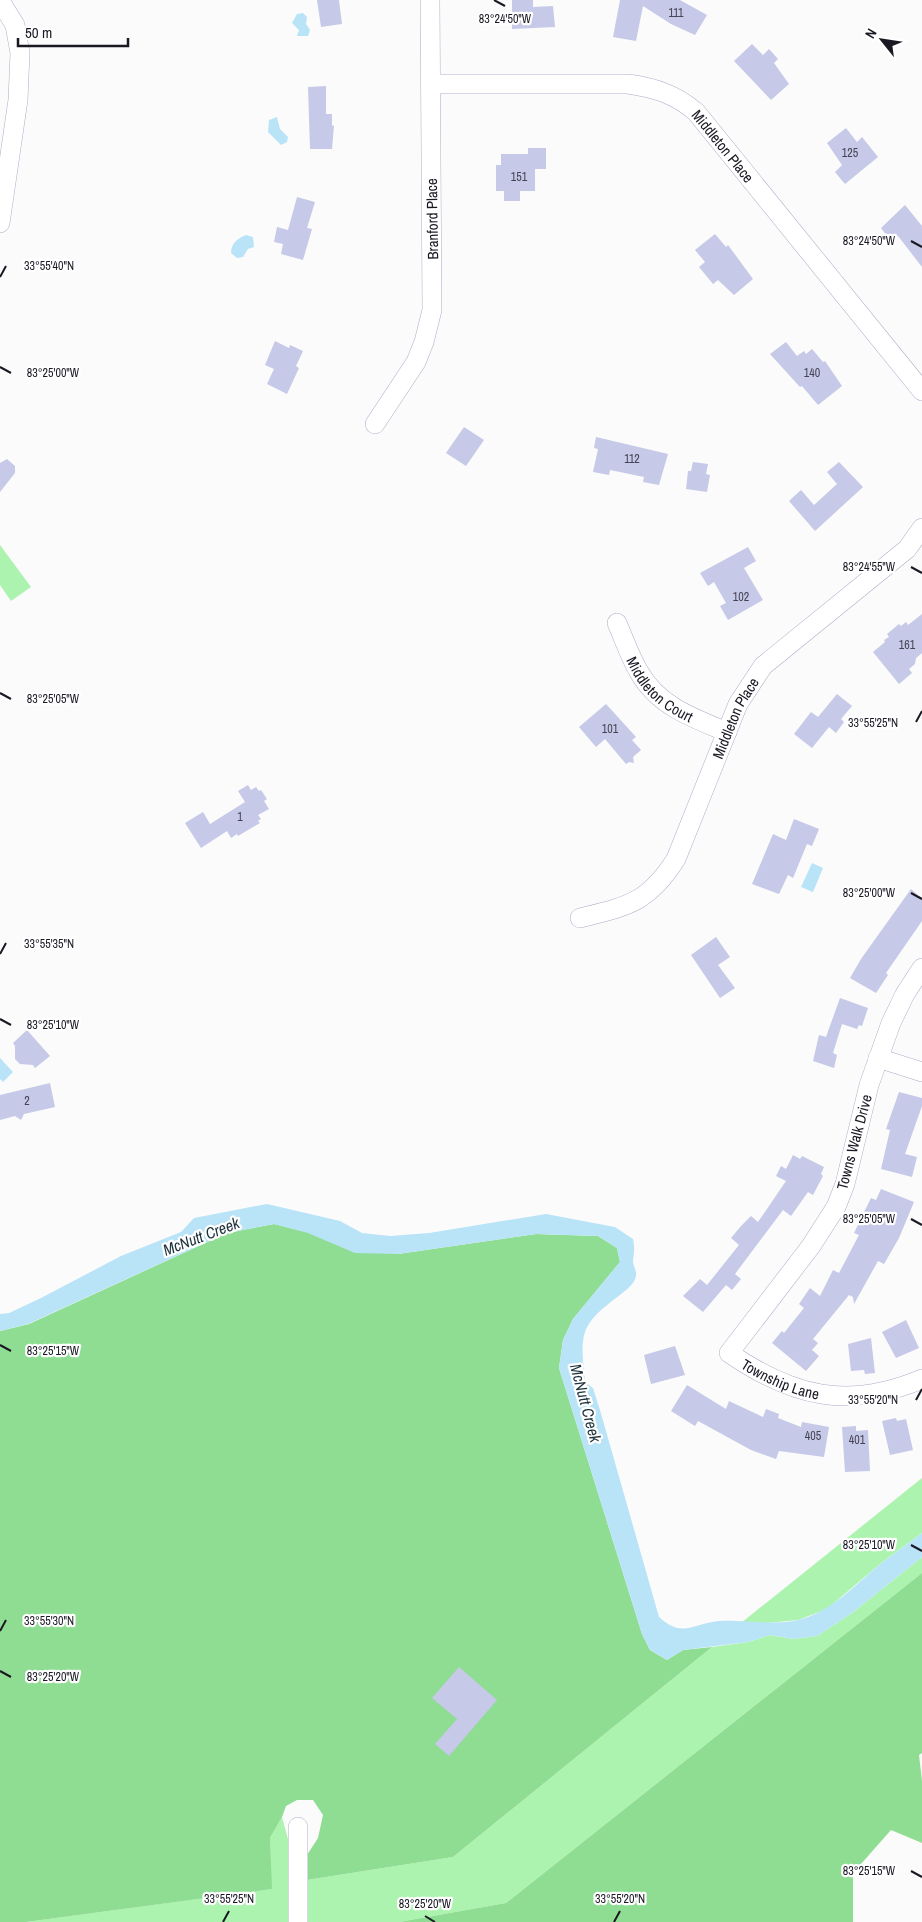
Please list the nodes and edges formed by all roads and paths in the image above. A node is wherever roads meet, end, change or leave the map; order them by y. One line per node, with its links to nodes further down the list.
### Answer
1 (430, 0): 3 (street, Branford Place)
2 (0, 1): 4 (street)
3 (431, 84): 5 (street, Middleton Place); 6 (street, Branford Place)
4 (0, 223)
5 (922, 391)
6 (375, 424)
7 (922, 528): 9 (street, Middleton Place)
8 (617, 623): 9 (street, Middleton Court)
9 (727, 732): 10 (street, Middleton Place)
10 (580, 918)
11 (922, 968): 12 (street, Towns Walk Drive)
12 (878, 1058): 13 (street); 14 (street, Towns Walk Drive)
13 (922, 1072)
14 (729, 1353): 15 (street, Township Lane)
15 (922, 1379)
16 (298, 1827): 17 (street)
17 (298, 1922)

